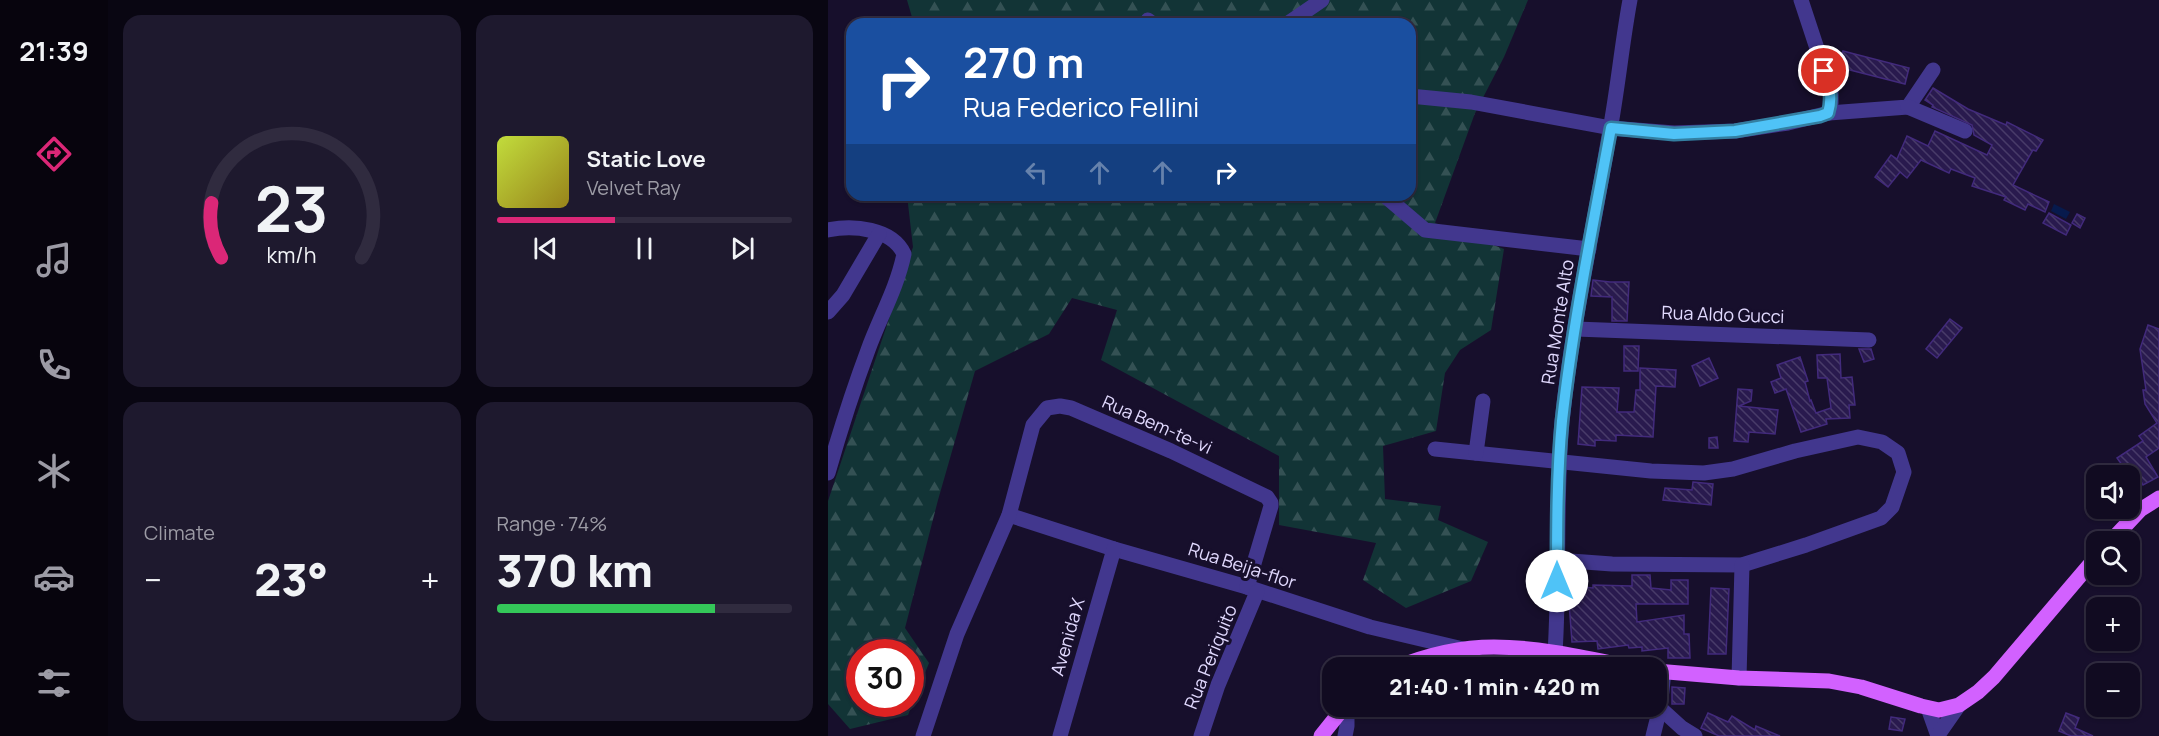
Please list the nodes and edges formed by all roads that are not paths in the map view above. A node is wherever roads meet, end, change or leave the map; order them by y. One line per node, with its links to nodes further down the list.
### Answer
1 (1322, 0): 4 (street)
2 (1630, 0): 9 (street, Rua Monte Alto)
3 (1801, 0): 8 (street)
4 (1296, 18)
5 (1933, 70): 7 (street)
6 (1416, 97): 9 (street)
7 (1908, 107): 8 (street); 10 (street)
8 (1828, 113): 9 (street)
9 (1611, 128): 14 (street, Rua Monte Alto)
10 (1965, 131)
11 (1391, 201): 14 (street)
12 (828, 230): 13 (street)
13 (879, 234): 15 (street); 22 (street)
14 (1589, 249): 16 (street, Rua Monte Alto)
15 (828, 312)
16 (1576, 328): 17 (street, Rua Aldo Gucci); 21 (street, Rua Monte Alto)
17 (1869, 340)
18 (1483, 401): 20 (street)
19 (1435, 449): 20 (street)
20 (1476, 453): 21 (street)
21 (1559, 461): 27 (street, Rua Monte Alto); 28 (street)
22 (828, 473)
23 (2159, 498): 25 (main road)
24 (1008, 515): 26 (street, Rua Beija-flor); 30 (street, Rua Bem-te-vi); 43 (street)
25 (2119, 531)
26 (1114, 549): 30 (street, Rua Beija-flor); 44 (street, Avenida X)
27 (1557, 560): 28 (street); 32 (street, Rua Monte Alto)
28 (1742, 565): 36 (street)
29 (2086, 569): 37 (main road)
30 (1252, 589): 31 (street, Rua Beija-flor); 45 (street, Rua Periquito)
31 (1465, 650): 32 (main road); 33 (main road)
32 (1555, 653): 34 (main road)
33 (1422, 657)
34 (1577, 657)
35 (1667, 673): 36 (main road)
36 (1738, 678): 38 (main road)
37 (1959, 705): 38 (main road); 50 (street)
38 (1928, 708): 50 (street)
39 (1667, 714): 49 (street)
40 (1337, 717): 46 (main road)
41 (1347, 717): 47 (street)
42 (1658, 717): 48 (street)
43 (922, 736)
44 (1060, 736)
45 (1201, 736)
46 (1321, 736)
47 (1345, 736)
48 (1653, 736)
49 (1695, 736)
50 (1938, 736)

